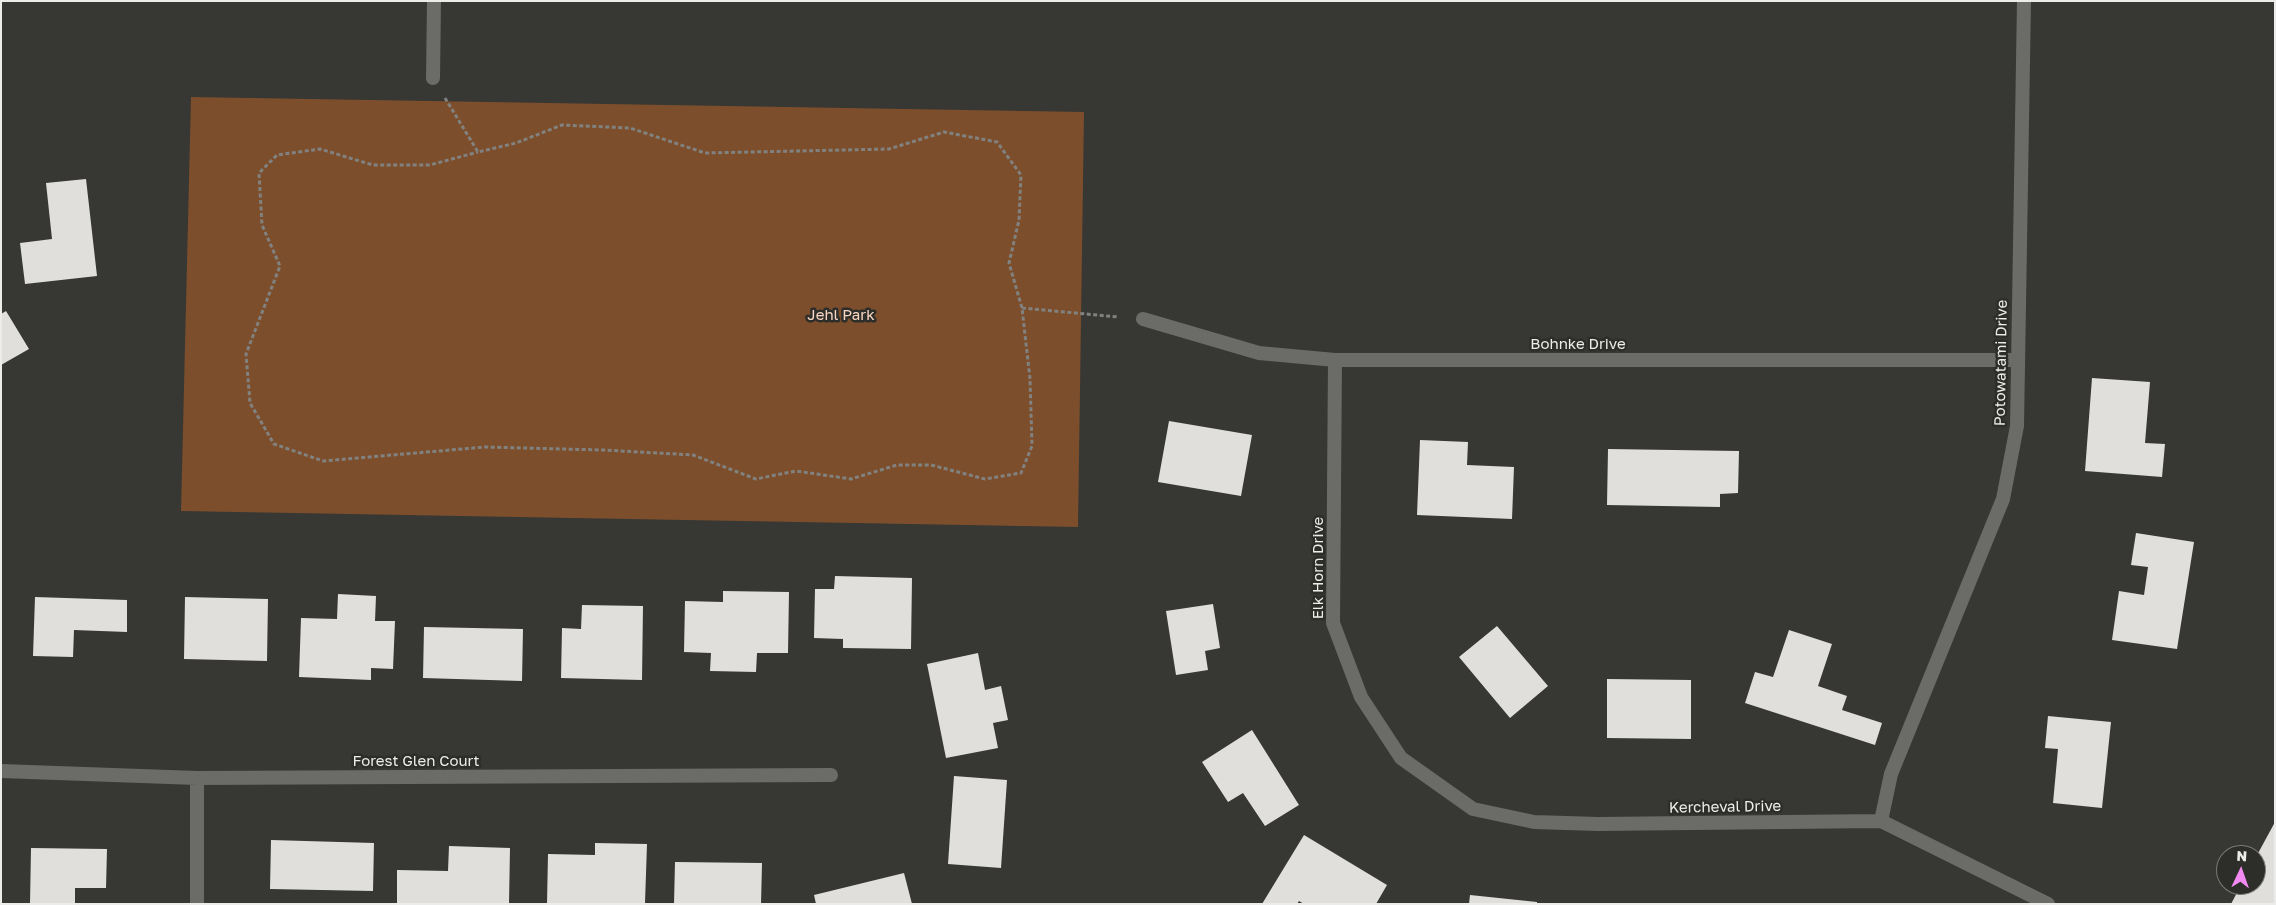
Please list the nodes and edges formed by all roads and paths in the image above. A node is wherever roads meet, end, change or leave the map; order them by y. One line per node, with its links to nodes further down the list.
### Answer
1 (434, 1): 3 (street)
2 (2024, 1): 8 (street, Potowatami Drive)
3 (433, 78): 4 (path)
4 (478, 152): 5 (path); 5 (path)
5 (1022, 308): 6 (path)
6 (1143, 320): 7 (street, Bohnke Drive)
7 (1335, 360): 8 (street, Bohnke Drive); 9 (street, Elk Horn Drive)
8 (2017, 360): 13 (street, Potowatami Drive)
9 (1401, 758): 13 (street, Kercheval Drive)
10 (1, 771): 12 (street, Forest Glen Court)
11 (831, 775): 12 (street, Forest Glen Court)
12 (197, 778): 14 (street)
13 (1881, 821): 15 (street, Kercheval Drive)
14 (197, 904)
15 (2048, 904)

